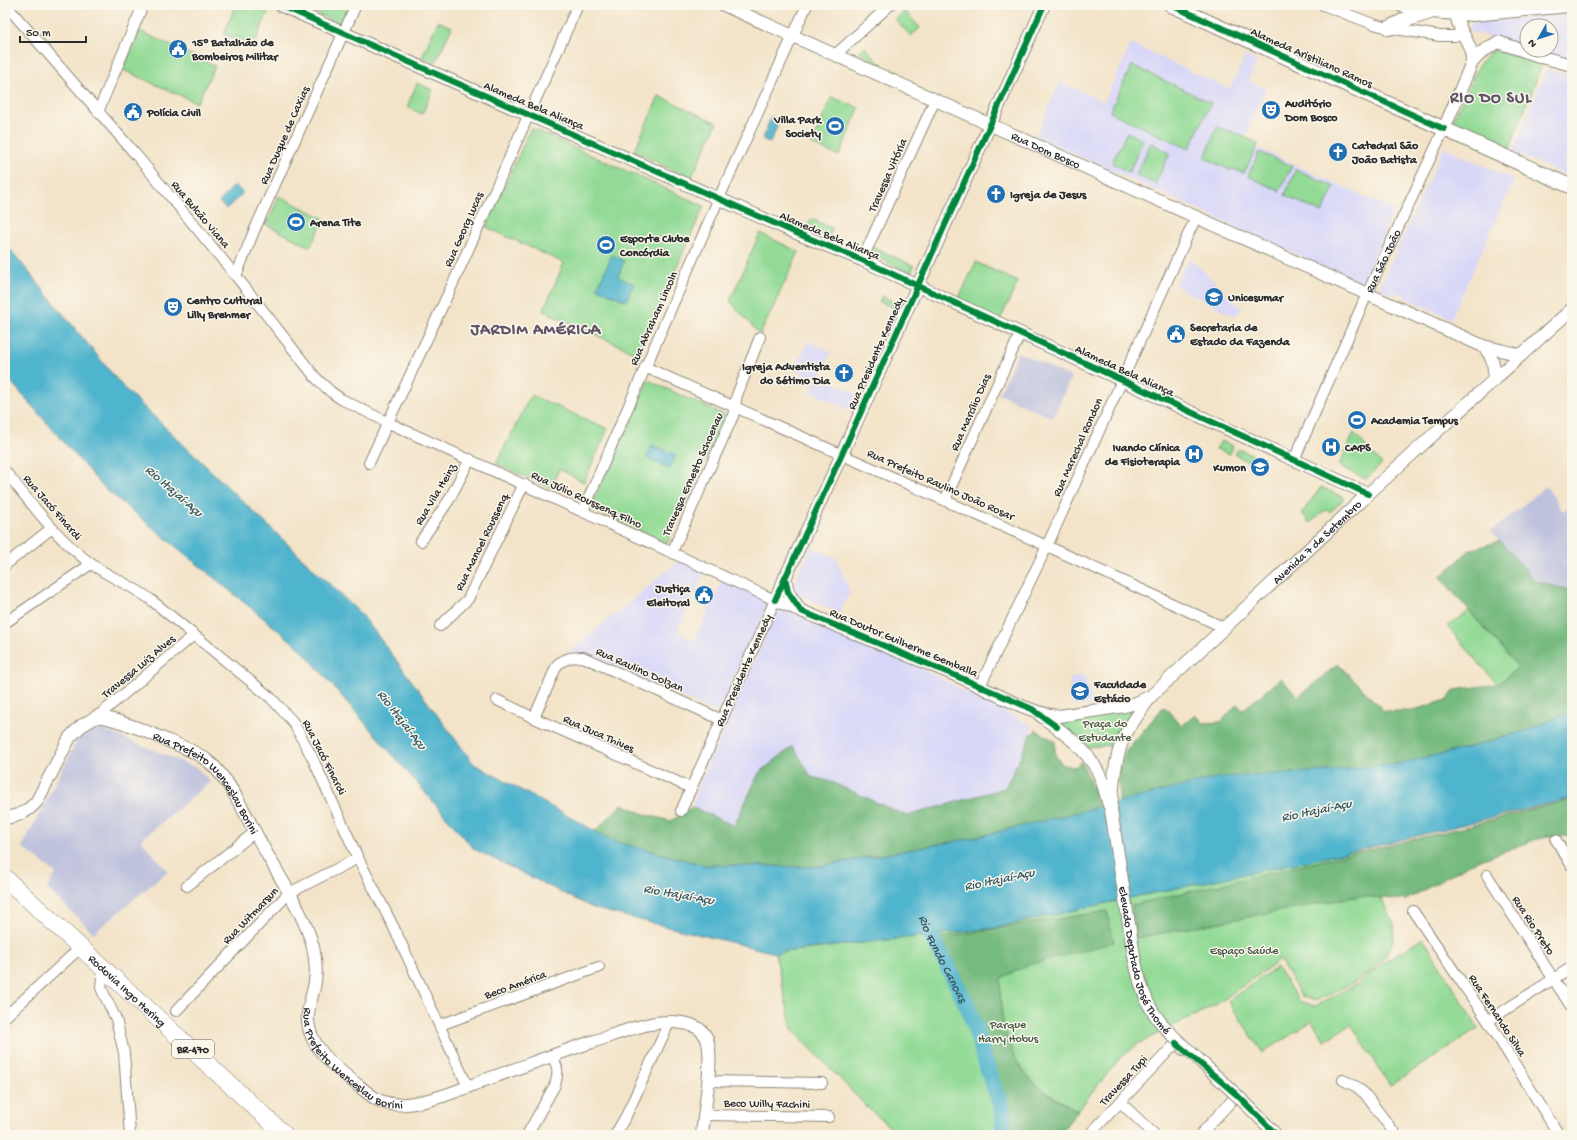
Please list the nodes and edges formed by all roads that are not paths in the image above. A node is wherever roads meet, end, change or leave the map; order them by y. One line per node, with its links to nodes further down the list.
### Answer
1 (6, 5): 24 (street, Rua Bulcão Viana)
2 (143, 5): 24 (street)
3 (280, 5): 18 (street, Alameda Bela Aliança)
4 (356, 5): 18 (street, Rua Duque de Caxias)
5 (578, 5): 25 (street, Rua Georg Lucas)
6 (724, 5): 19 (street, Rua Dom Bosco)
7 (807, 5): 19 (street, Rua Abraham Lincoln)
8 (890, 5): 20 (street)
9 (1044, 5): 26 (street, Rua Presidente Kennedy)
10 (1323, 5): 16 (street)
11 (1402, 5): 14 (main road)
12 (1569, 5): 15 (main road)
13 (1175, 6): 27 (main road, Alameda Aristiliano Ramos)
14 (1432, 8): 15 (main road); 16 (main road)
15 (1459, 9): 17 (street)
16 (1389, 28): 17 (street)
17 (1463, 32): 21 (street)
18 (344, 34): 25 (street, Alameda Bela Aliança); 32 (street, Rua Duque de Caxias)
19 (792, 36): 20 (street, Rua Dom Bosco); 29 (street, Rua Abraham Lincoln)
20 (835, 55): 23 (street, Rua Dom Bosco)
21 (1472, 62): 22 (street, Rua São João); 27 (street, Rua São João)
22 (1572, 65)
23 (935, 100): 26 (street, Rua Dom Bosco); 31 (street, Travessa Vitória)
24 (98, 112): 32 (street, Rua Bulcão Viana)
25 (528, 114): 29 (street, Alameda Bela Aliança); 44 (street, Rua Georg Lucas)
26 (990, 125): 30 (street, Rua Dom Bosco); 33 (street, Rua Presidente Kennedy)
27 (1444, 129): 28 (main road, Alameda Aristiliano Ramos); 34 (street, Rua São João)
28 (1572, 187)
29 (719, 198): 31 (street, Alameda Bela Aliança); 40 (street, Rua Abraham Lincoln)
30 (1196, 217): 34 (street, Rua Dom Bosco); 41 (street, Rua Marechal Rondon)
31 (862, 260): 33 (street, Alameda Bela Aliança)
32 (236, 276): 44 (street, Rua Bulcão Viana)
33 (917, 285): 36 (street, Alameda Bela Aliança); 45 (street, Rua Presidente Kennedy)
34 (1367, 294): 38 (street, Rua Dom Bosco); 47 (street, Rua São João)
35 (1572, 309): 39 (street, Avenida 7 de Setembro)
36 (1020, 334): 41 (street, Alameda Bela Aliança); 52 (street, Rua Marcílio Dias)
37 (760, 337): 43 (street, Travessa Ernesto Schoenau)
38 (1484, 346): 39 (street, Rua Dom Bosco); 42 (street)
39 (1521, 355): 42 (street, Avenida 7 de Setembro)
40 (645, 367): 43 (street, Rua Prefeito Raulino João Rosar); 53 (street, Rua Abraham Lincoln)
41 (1121, 380): 47 (street, Alameda Bela Aliança); 56 (street, Rua Marechal Rondon)
42 (1493, 381): 51 (street, Avenida 7 de Setembro)
43 (734, 406): 45 (street, Rua Prefeito Raulino João Rosar); 57 (street, Travessa Ernesto Schoenau)
44 (389, 423): 46 (street, Rua Júlio Roussenq Filho); 48 (street, Rua Georg Lucas)
45 (842, 454): 52 (street, Rua Prefeito Raulino João Rosar); 60 (street, Rua Presidente Kennedy)
46 (470, 459): 50 (street, Rua Júlio Roussenq Filho); 55 (street, Rua Vila Heinz)
47 (1294, 460): 51 (street, Alameda Bela Aliança)
48 (369, 463)
49 (5, 471): 54 (street, Rua Jacó Finardi)
50 (524, 484): 53 (street, Rua Júlio Roussenq Filho); 64 (street, Rua Manoel Roussenq)
51 (1368, 494): 65 (street, Avenida 7 de Setembro)
52 (945, 500): 56 (street, Rua Prefeito Raulino João Rosar)
53 (583, 511): 57 (street, Rua Júlio Roussenq Filho)
54 (52, 528): 58 (street, Rua Jacó Finardi); 59 (street)
55 (421, 541)
56 (1047, 546): 65 (street, Rua Prefeito Raulino João Rosar); 67 (street, Rua Marechal Rondon)
57 (672, 552): 61 (street, Rua Júlio Roussenq Filho)
58 (91, 564): 63 (street); 66 (street, Rua Jacó Finardi)
59 (5, 565)
60 (785, 577): 61 (street, Rua Presidente Kennedy); 62 (street)
61 (774, 600): 62 (street, Rua Doutor Guilherme Gemballa); 73 (street, Rua Presidente Kennedy)
62 (801, 611): 67 (street, Rua Doutor Guilherme Gemballa)
63 (5, 623)
64 (440, 626)
65 (1225, 628): 68 (street, Avenida 7 de Setembro)
66 (194, 635): 71 (street, Travessa Luiz Alves); 80 (street, Rua Jacó Finardi)
67 (980, 686): 70 (street, Rua Doutor Guilherme Gemballa)
68 (1152, 696): 70 (street, Rua Doutor Guilherme Gemballa); 75 (street, Elevado Deputado José Thomé)
69 (497, 700): 72 (street, Rua Juca Thives)
70 (1032, 709): 75 (street, Elevado Deputado José Thomé)
71 (98, 716): 77 (street); 78 (street, Rua Prefeito Wenceslau Borini)
72 (534, 718): 73 (street, Rua Raulino Dolzan); 74 (street, Rua Juca Thives)
73 (722, 720): 74 (street, Rua Presidente Kennedy)
74 (691, 788): 76 (street, Rua Presidente Kennedy)
75 (1111, 810): 115 (street, Elevado Deputado José Thomé, bridge)
76 (681, 811)
77 (5, 818)
78 (255, 832): 84 (street); 85 (street, Rua Prefeito Wenceslau Borini)
79 (1556, 840): 81 (street)
80 (358, 858): 85 (street, Rua Witmarsun); 97 (street, Rua Jacó Finardi)
81 (1572, 866)
82 (1487, 875): 91 (street, Rua Rio Preto)
83 (6, 880): 87 (highway, Rodovia Ingo Hering / BR-470)
84 (187, 886)
85 (289, 893): 93 (street, Rua Witmarsun); 102 (street, Rua Prefeito Wenceslau Borini)
86 (1413, 911): 95 (street, Rua Fernando Silva)
87 (81, 947): 88 (highway, Rodovia Ingo Hering / BR-470); 94 (street)
88 (103, 967): 107 (street); 108 (highway, Rodovia Ingo Hering / BR-470)
89 (599, 967): 97 (street, Beco América)
90 (1572, 967): 91 (street)
91 (1553, 979): 92 (street, Rua Rio Preto); 95 (street)
92 (1572, 1008)
93 (176, 1011)
94 (5, 1017)
95 (1488, 1021): 117 (street, Rua Fernando Silva)
96 (669, 1022): 98 (street, Rua Prefeito Wenceslau Borini); 100 (street, Rua Prefeito Wenceslau Borini); 110 (street)
97 (440, 1025): 102 (street, Rua Jacó Finardi)
98 (552, 1055): 102 (street, Rua Prefeito Wenceslau Borini); 109 (street)
99 (1343, 1080): 116 (street)
100 (708, 1081): 101 (street); 105 (street, Rua Prefeito Wenceslau Borini)
101 (822, 1083)
102 (468, 1087)
103 (1237, 1095): 104 (street, Travessa Tupi); 114 (street); 115 (street)
104 (1120, 1102): 112 (street, Travessa Tupi); 113 (street)
105 (704, 1115): 106 (street, Beco Willy Fachini); 111 (street, Rua Prefeito Wenceslau Borini)
106 (830, 1117)
107 (130, 1135)
108 (285, 1135)
109 (528, 1135)
110 (615, 1135)
111 (702, 1135)
112 (1089, 1135)
113 (1155, 1135)
114 (1200, 1135)
115 (1277, 1135)
116 (1396, 1135)
117 (1559, 1135)

